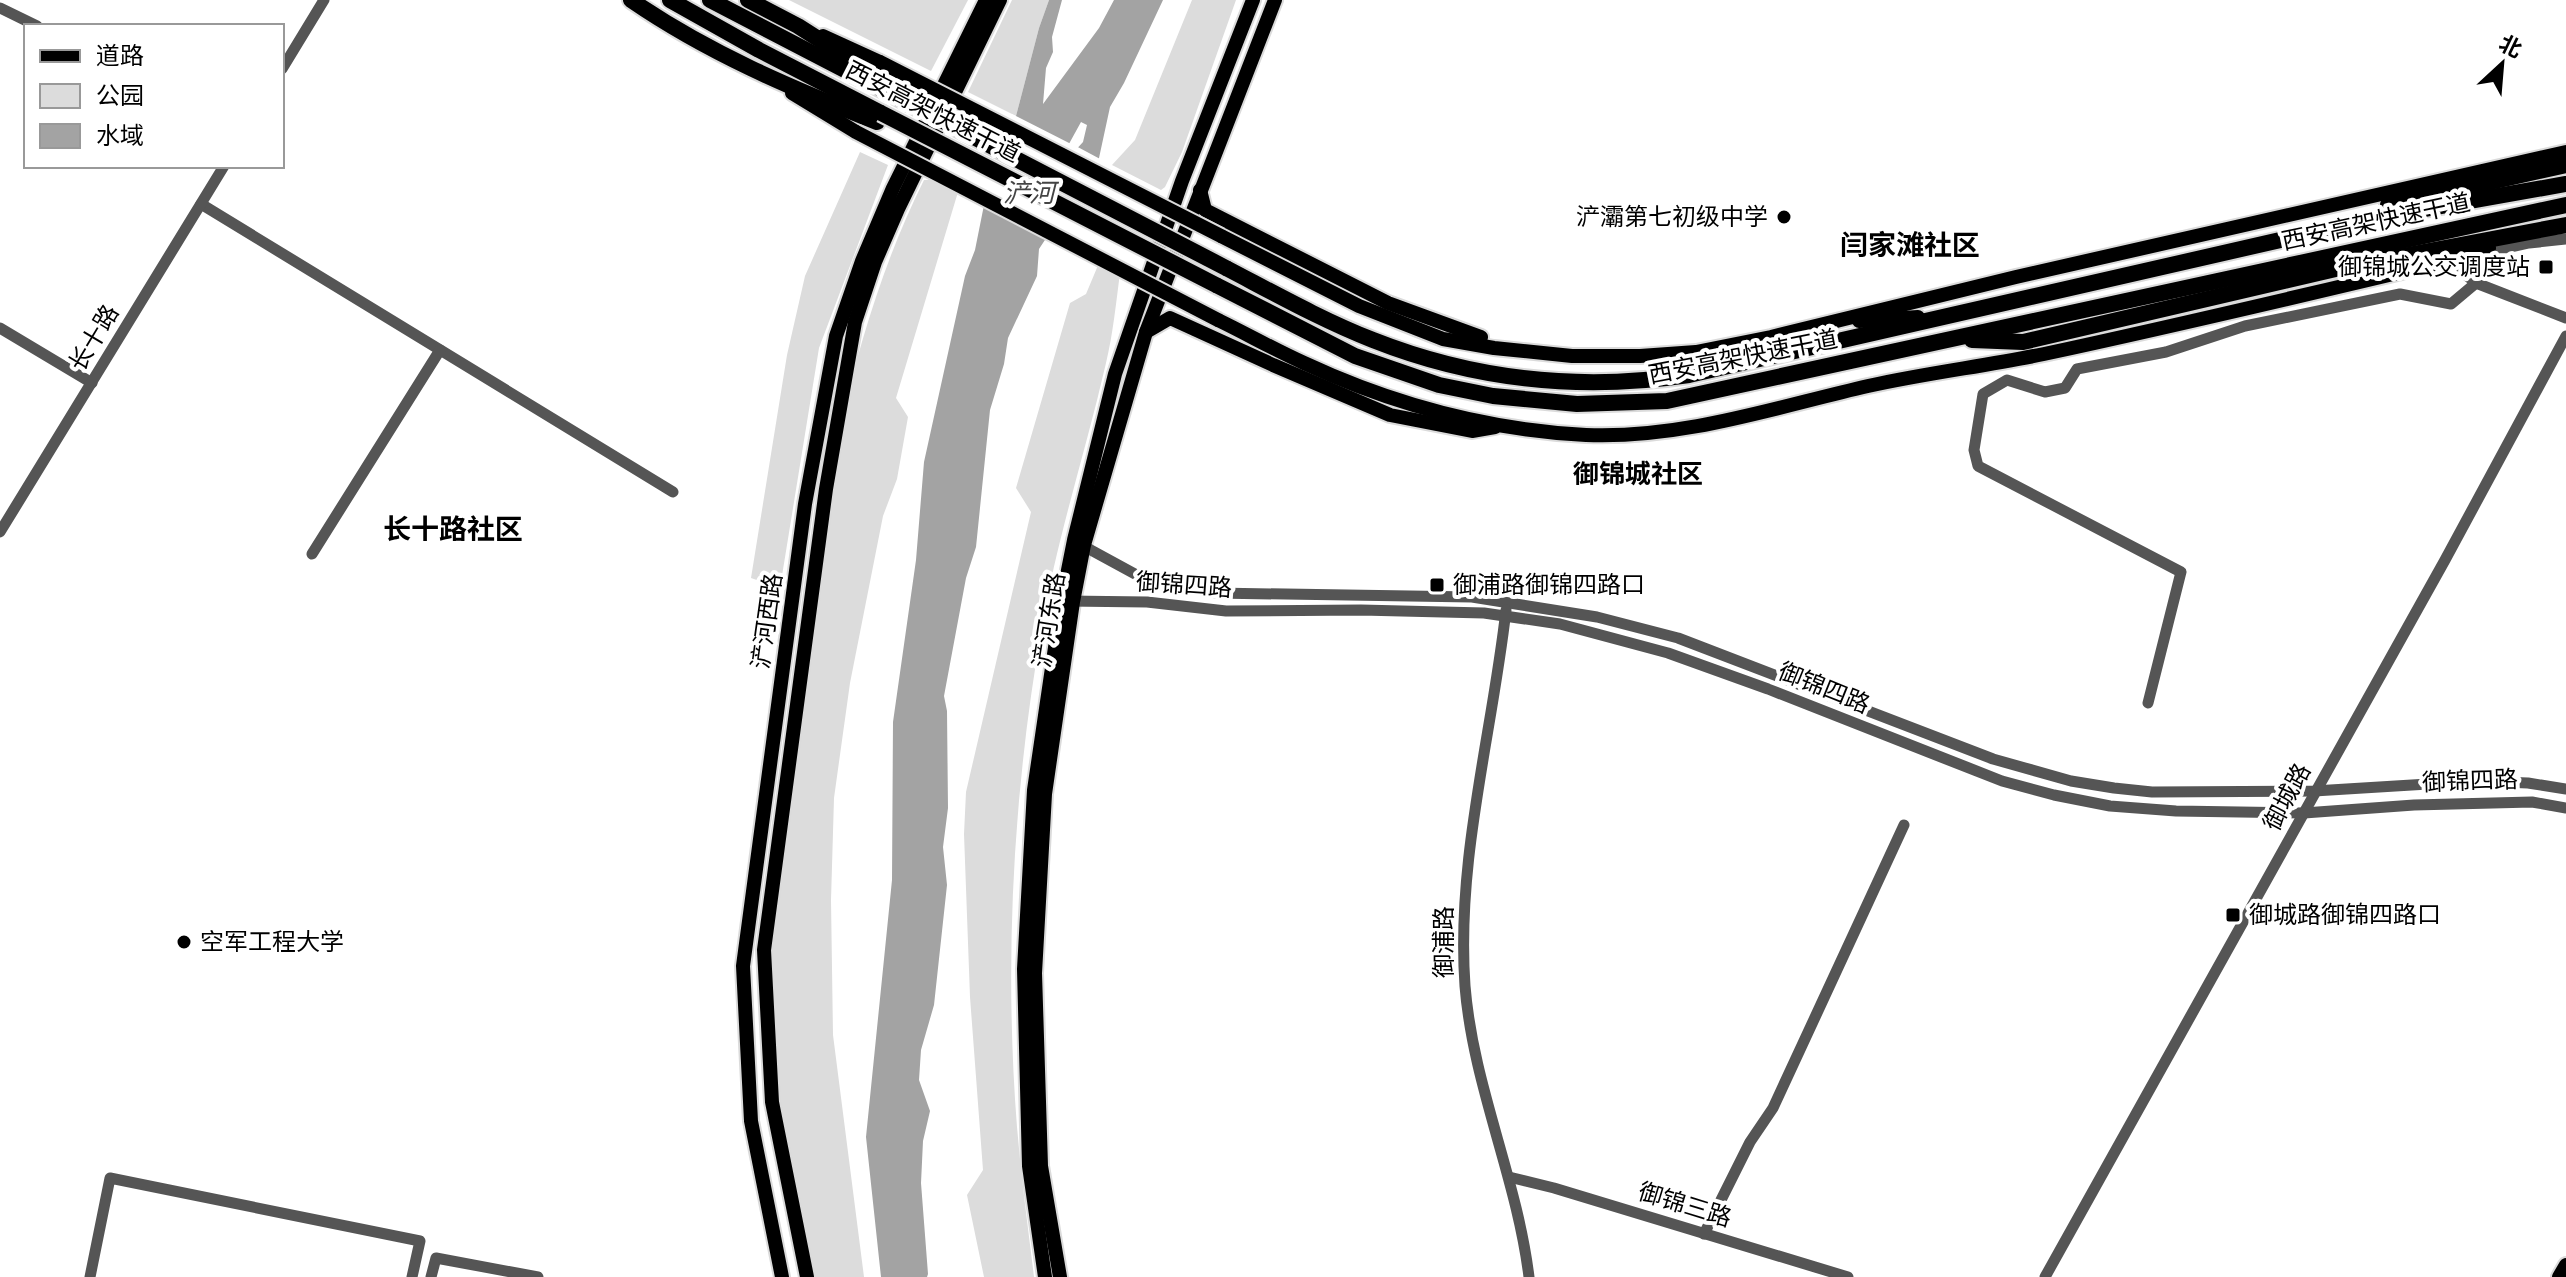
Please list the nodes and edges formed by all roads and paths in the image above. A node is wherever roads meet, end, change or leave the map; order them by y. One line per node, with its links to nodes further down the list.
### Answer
1 (324, 0): 13 (street)
2 (631, 0): 14 (highway)
3 (670, 0): 16 (highway, 西安高架快速干道)
4 (710, 0): 15 (highway, 西安高架快速干道)
5 (748, 0): 12 (highway)
6 (986, 0): 61 (main road, 浐河西路)
7 (1000, 0): 62 (main road, 浐河西路)
8 (1253, 0): 43 (main road, 浐河东路)
9 (1275, 0): 21 (main road, 浐河东路)
10 (0, 8): 11 (street)
11 (33, 24)
12 (798, 26): 15 (highway); 38 (main road, bridge)
13 (284, 66)
14 (775, 82): 16 (highway); 40 (main road, bridge)
15 (891, 90): 30 (highway, 西安高架快速干道, bridge)
16 (879, 117): 36 (highway, 西安高架快速干道, bridge)
17 (2566, 152): 32 (main road)
18 (2566, 165): 29 (highway)
19 (223, 168): 22 (street, 长十路)
20 (2566, 184): 29 (highway, 西安高架快速干道)
21 (1200, 190): 34 (main road, 浐河东路); 38 (main road)
22 (201, 204): 37 (street); 39 (street, 长十路)
23 (2566, 205): 36 (highway, 西安高架快速干道)
24 (2566, 225): 25 (highway)
25 (2545, 229): 27 (highway); 36 (highway)
26 (2566, 239): 27 (street)
27 (2448, 261): 28 (street); 40 (main road)
28 (2476, 283): 31 (street); 48 (street)
29 (2049, 295): 30 (highway, 西安高架快速干道)
30 (1962, 314): 32 (main road)
31 (2566, 318)
32 (1823, 324): 38 (main road)
33 (0, 328): 39 (street)
34 (1146, 332): 40 (main road); 43 (main road, 浐河东路)
35 (2566, 336): 50 (street, 御城路)
36 (1946, 340)
37 (440, 350): 41 (street); 44 (street)
38 (1572, 356)
39 (92, 383): 42 (street, 长十路)
40 (1509, 425)
41 (673, 492)
42 (0, 532)
43 (1079, 543): 45 (main road, 浐河东路); 46 (street, 御锦四路)
44 (312, 554)
45 (1068, 601): 47 (street, 御锦四路); 63 (main road, 浐河东路); 64 (main road, 浐河东路)
46 (1507, 602): 47 (street, 御浦路); 50 (street, 御锦四路)
47 (1506, 615): 52 (street, 御锦四路); 54 (street, 御浦路)
48 (2148, 703)
49 (2566, 789): 50 (street, 御锦四路)
50 (2314, 791): 52 (street, 御城路)
51 (2566, 808): 52 (street, 御锦四路)
52 (2304, 813): 67 (street, 御城路)
53 (1904, 825): 55 (street)
54 (1509, 1177): 55 (street, 御锦三路); 65 (street, 御浦路)
55 (1704, 1234): 66 (street, 御锦三路)
56 (2566, 1265): 68 (main road)
57 (90, 1277): 58 (street)
58 (412, 1277)
59 (431, 1277): 60 (street)
60 (538, 1277)
61 (782, 1277)
62 (807, 1277)
63 (1045, 1277)
64 (1060, 1277)
65 (1529, 1277)
66 (1848, 1277)
67 (2045, 1277)
68 (2559, 1277)

